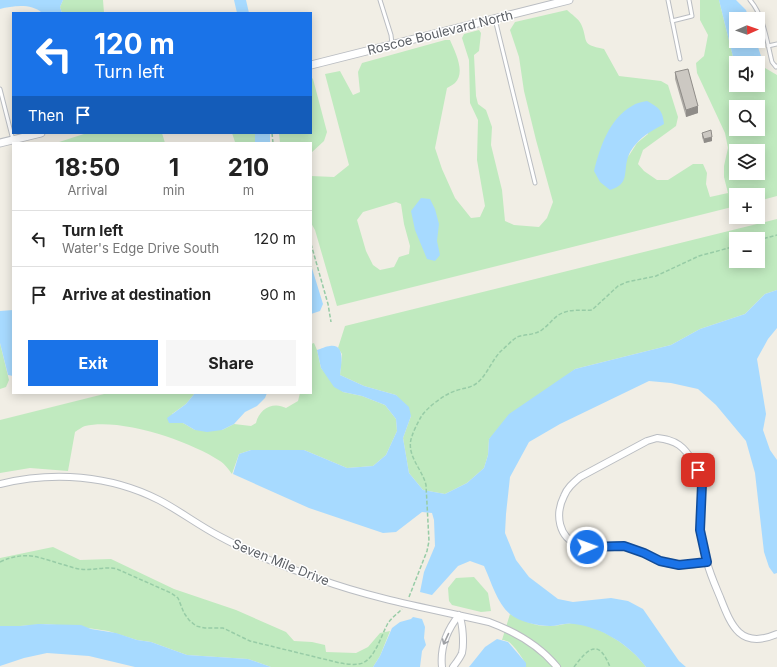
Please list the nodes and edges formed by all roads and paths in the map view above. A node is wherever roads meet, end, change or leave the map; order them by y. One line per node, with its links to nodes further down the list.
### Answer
1 (380, 0): 8 (lane)
2 (569, 0): 6 (street, Roscoe Boulevard North)
3 (668, 0): 7 (lane)
4 (689, 0): 7 (lane)
5 (750, 0): 10 (lane)
6 (494, 19): 8 (street, Roscoe Boulevard North); 18 (lane)
7 (672, 21): 11 (lane)
8 (392, 44): 12 (street, Roscoe Boulevard North)
9 (777, 44): 10 (lane)
10 (768, 46): 13 (lane)
11 (680, 59)
12 (312, 65)
13 (777, 66)
14 (0, 90): 16 (lane)
15 (37, 134): 16 (street)
16 (13, 140): 17 (street)
17 (0, 143)
18 (535, 183)
19 (777, 235): 20 (path)
20 (765, 238)
21 (312, 248): 23 (path)
22 (729, 248): 27 (path)
23 (331, 322)
24 (0, 484): 27 (street, Seven Mile Drive)
25 (0, 562): 27 (path)
26 (707, 562): 26 (street); 29 (street)
27 (407, 604): 28 (street, Seven Mile Drive)
28 (460, 615): 30 (street, one-way to 30); 31 (street); 32 (street, Seven Mile Drive)
29 (777, 634)
30 (442, 667)
31 (453, 667)
32 (557, 667)
33 (574, 667): 34 (path)
34 (610, 667)

